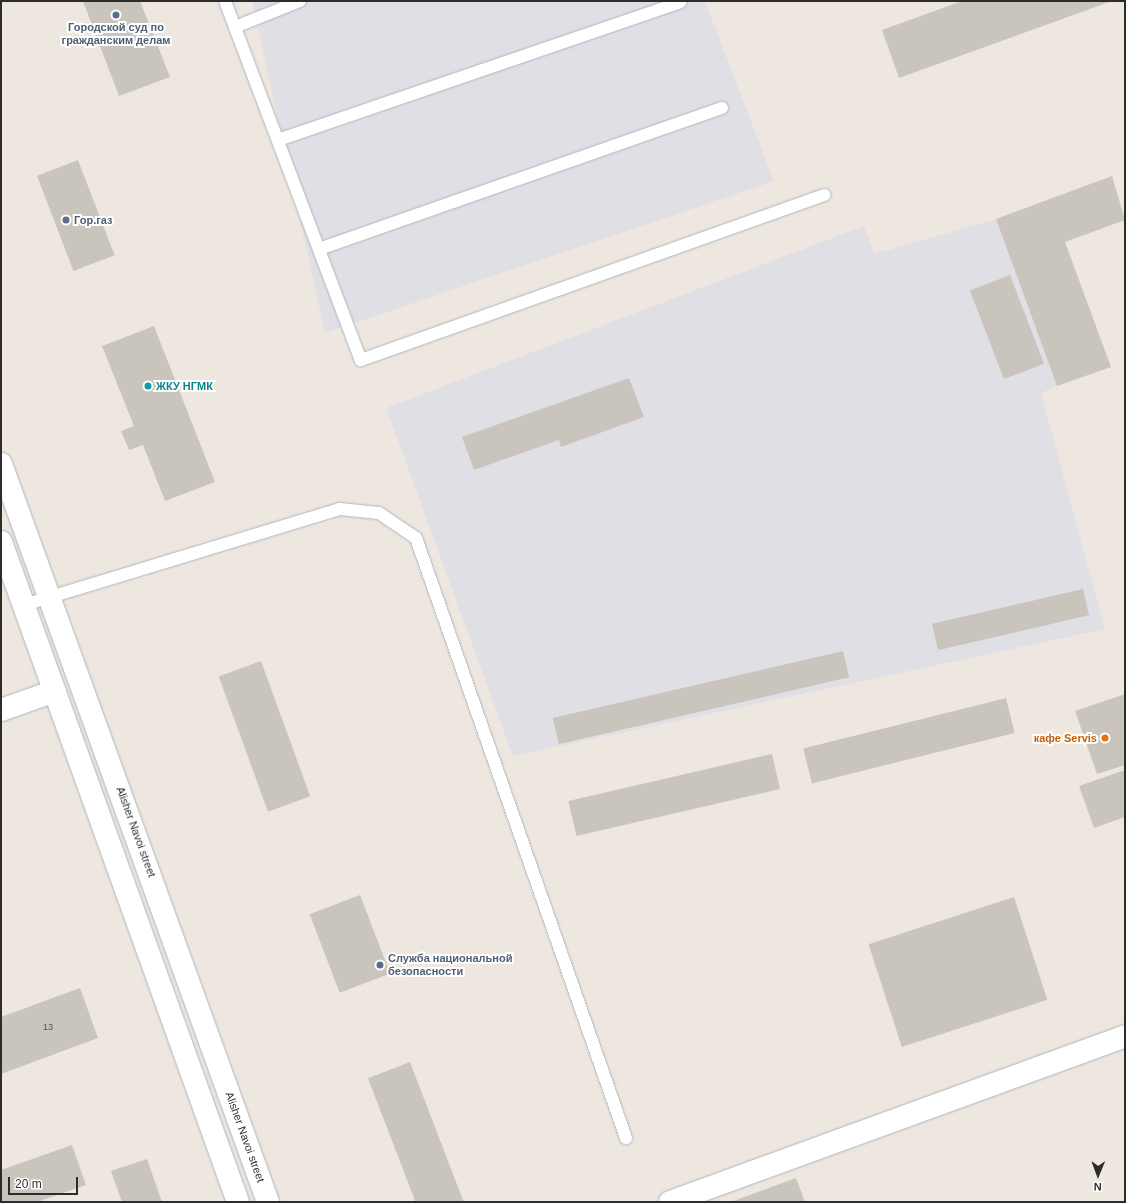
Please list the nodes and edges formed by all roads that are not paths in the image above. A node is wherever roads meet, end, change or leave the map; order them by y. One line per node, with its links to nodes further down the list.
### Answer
1 (225, 1): 4 (lane)
2 (300, 1): 4 (lane)
3 (680, 2): 6 (lane)
4 (235, 27): 6 (lane)
5 (722, 108): 8 (lane)
6 (278, 140): 8 (lane)
7 (824, 195): 8 (lane)
8 (319, 249)
9 (1, 464): 11 (main road, Alisher Navoi street)
10 (1, 542): 12 (main road)
11 (51, 597): 12 (lane); 16 (lane); 18 (main road, Alisher Navoi street)
12 (24, 605): 13 (main road)
13 (55, 691): 14 (main road); 17 (main road)
14 (1, 710)
15 (1125, 1036): 19 (main road)
16 (626, 1138)
17 (238, 1202)
18 (268, 1202)
19 (670, 1202)

